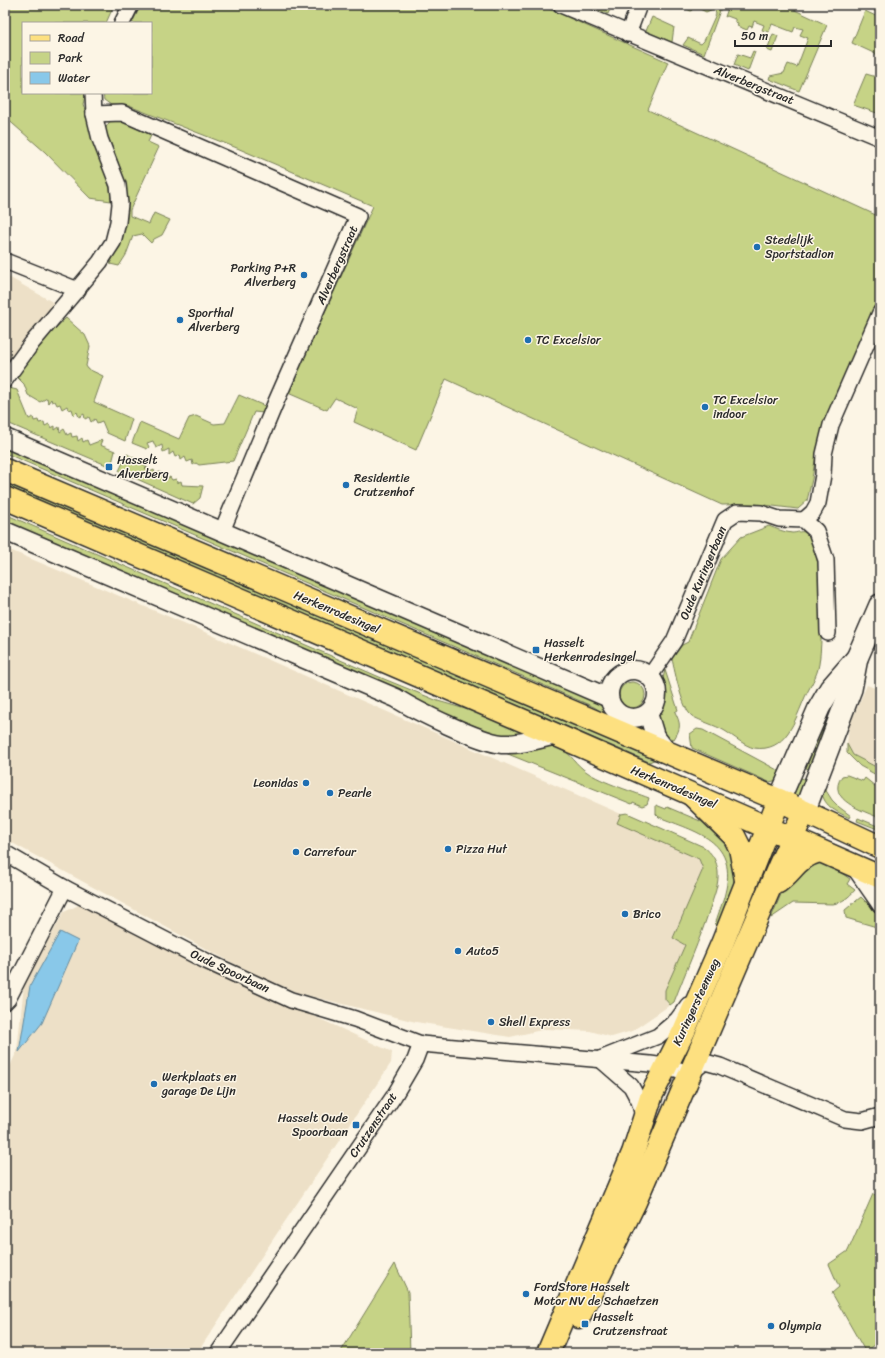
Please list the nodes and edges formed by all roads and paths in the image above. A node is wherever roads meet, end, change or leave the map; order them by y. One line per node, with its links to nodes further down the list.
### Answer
1 (131, 5): 4 (street)
2 (561, 5): 5 (street, Alverbergstraat)
3 (639, 5): 5 (street)
4 (122, 22)
5 (628, 34): 8 (street, Alverbergstraat)
6 (93, 94): 7 (street)
7 (94, 114): 10 (street); 18 (street, Alverbergstraat)
8 (880, 138)
9 (5, 261): 10 (street)
10 (78, 290): 12 (street)
11 (880, 313): 16 (street)
12 (5, 380)
13 (5, 438): 18 (street)
14 (5, 470): 28 (main road, Herkenrodesingel)
15 (5, 498): 27 (main road, Herkenrodesingel)
16 (804, 520): 20 (street); 22 (street, Oude Kuringerbaan)
17 (5, 531): 27 (street)
18 (222, 531): 23 (street)
19 (880, 605): 21 (main road, Kuringersteenweg)
20 (828, 633)
21 (857, 658): 30 (main road, Kuringersteenweg); 31 (main road, Kuringersteenweg)
22 (650, 676): 24 (street); 26 (street)
23 (569, 680): 24 (street); 25 (street)
24 (614, 680): 25 (street)
25 (609, 698): 26 (street)
26 (648, 713): 28 (street, Herkenrodesingel)
27 (556, 735): 29 (main road, Herkenrodesingel)
28 (669, 754): 30 (main road, Herkenrodesingel)
29 (691, 794): 32 (main road, Herkenrodesingel); 39 (main road)
30 (779, 800): 31 (main road, Herkenrodesingel); 32 (main road, Kuringersteenweg)
31 (804, 812): 33 (main road, Kuringersteenweg); 34 (main road, Herkenrodesingel)
32 (767, 827): 33 (main road, Herkenrodesingel); 39 (main road, Kuringersteenweg)
33 (792, 838): 35 (main road, Herkenrodesingel); 40 (main road, Kuringersteenweg)
34 (880, 847)
35 (819, 851): 37 (main road, Herkenrodesingel); 40 (main road)
36 (5, 853): 41 (street, Oude Spoorbaan)
37 (851, 864): 38 (main road, Herkenrodesingel); 42 (street)
38 (880, 876)
39 (746, 881): 43 (main road, Kuringersteenweg)
40 (770, 887): 48 (main road, Kuringersteenweg)
41 (65, 888): 44 (street); 45 (street, Oude Spoorbaan)
42 (880, 905)
43 (702, 989): 46 (street); 47 (main road, Kuringersteenweg)
44 (5, 1002)
45 (421, 1044): 46 (street); 51 (street, Crutzenstraat)
46 (600, 1059): 47 (street); 50 (street)
47 (665, 1066): 48 (street); 50 (main road, Kuringersteenweg)
48 (690, 1073): 49 (street); 53 (main road, Kuringersteenweg)
49 (880, 1116)
50 (644, 1119): 52 (main road, Kuringersteenweg)
51 (218, 1353)
52 (548, 1353)
53 (563, 1353)

